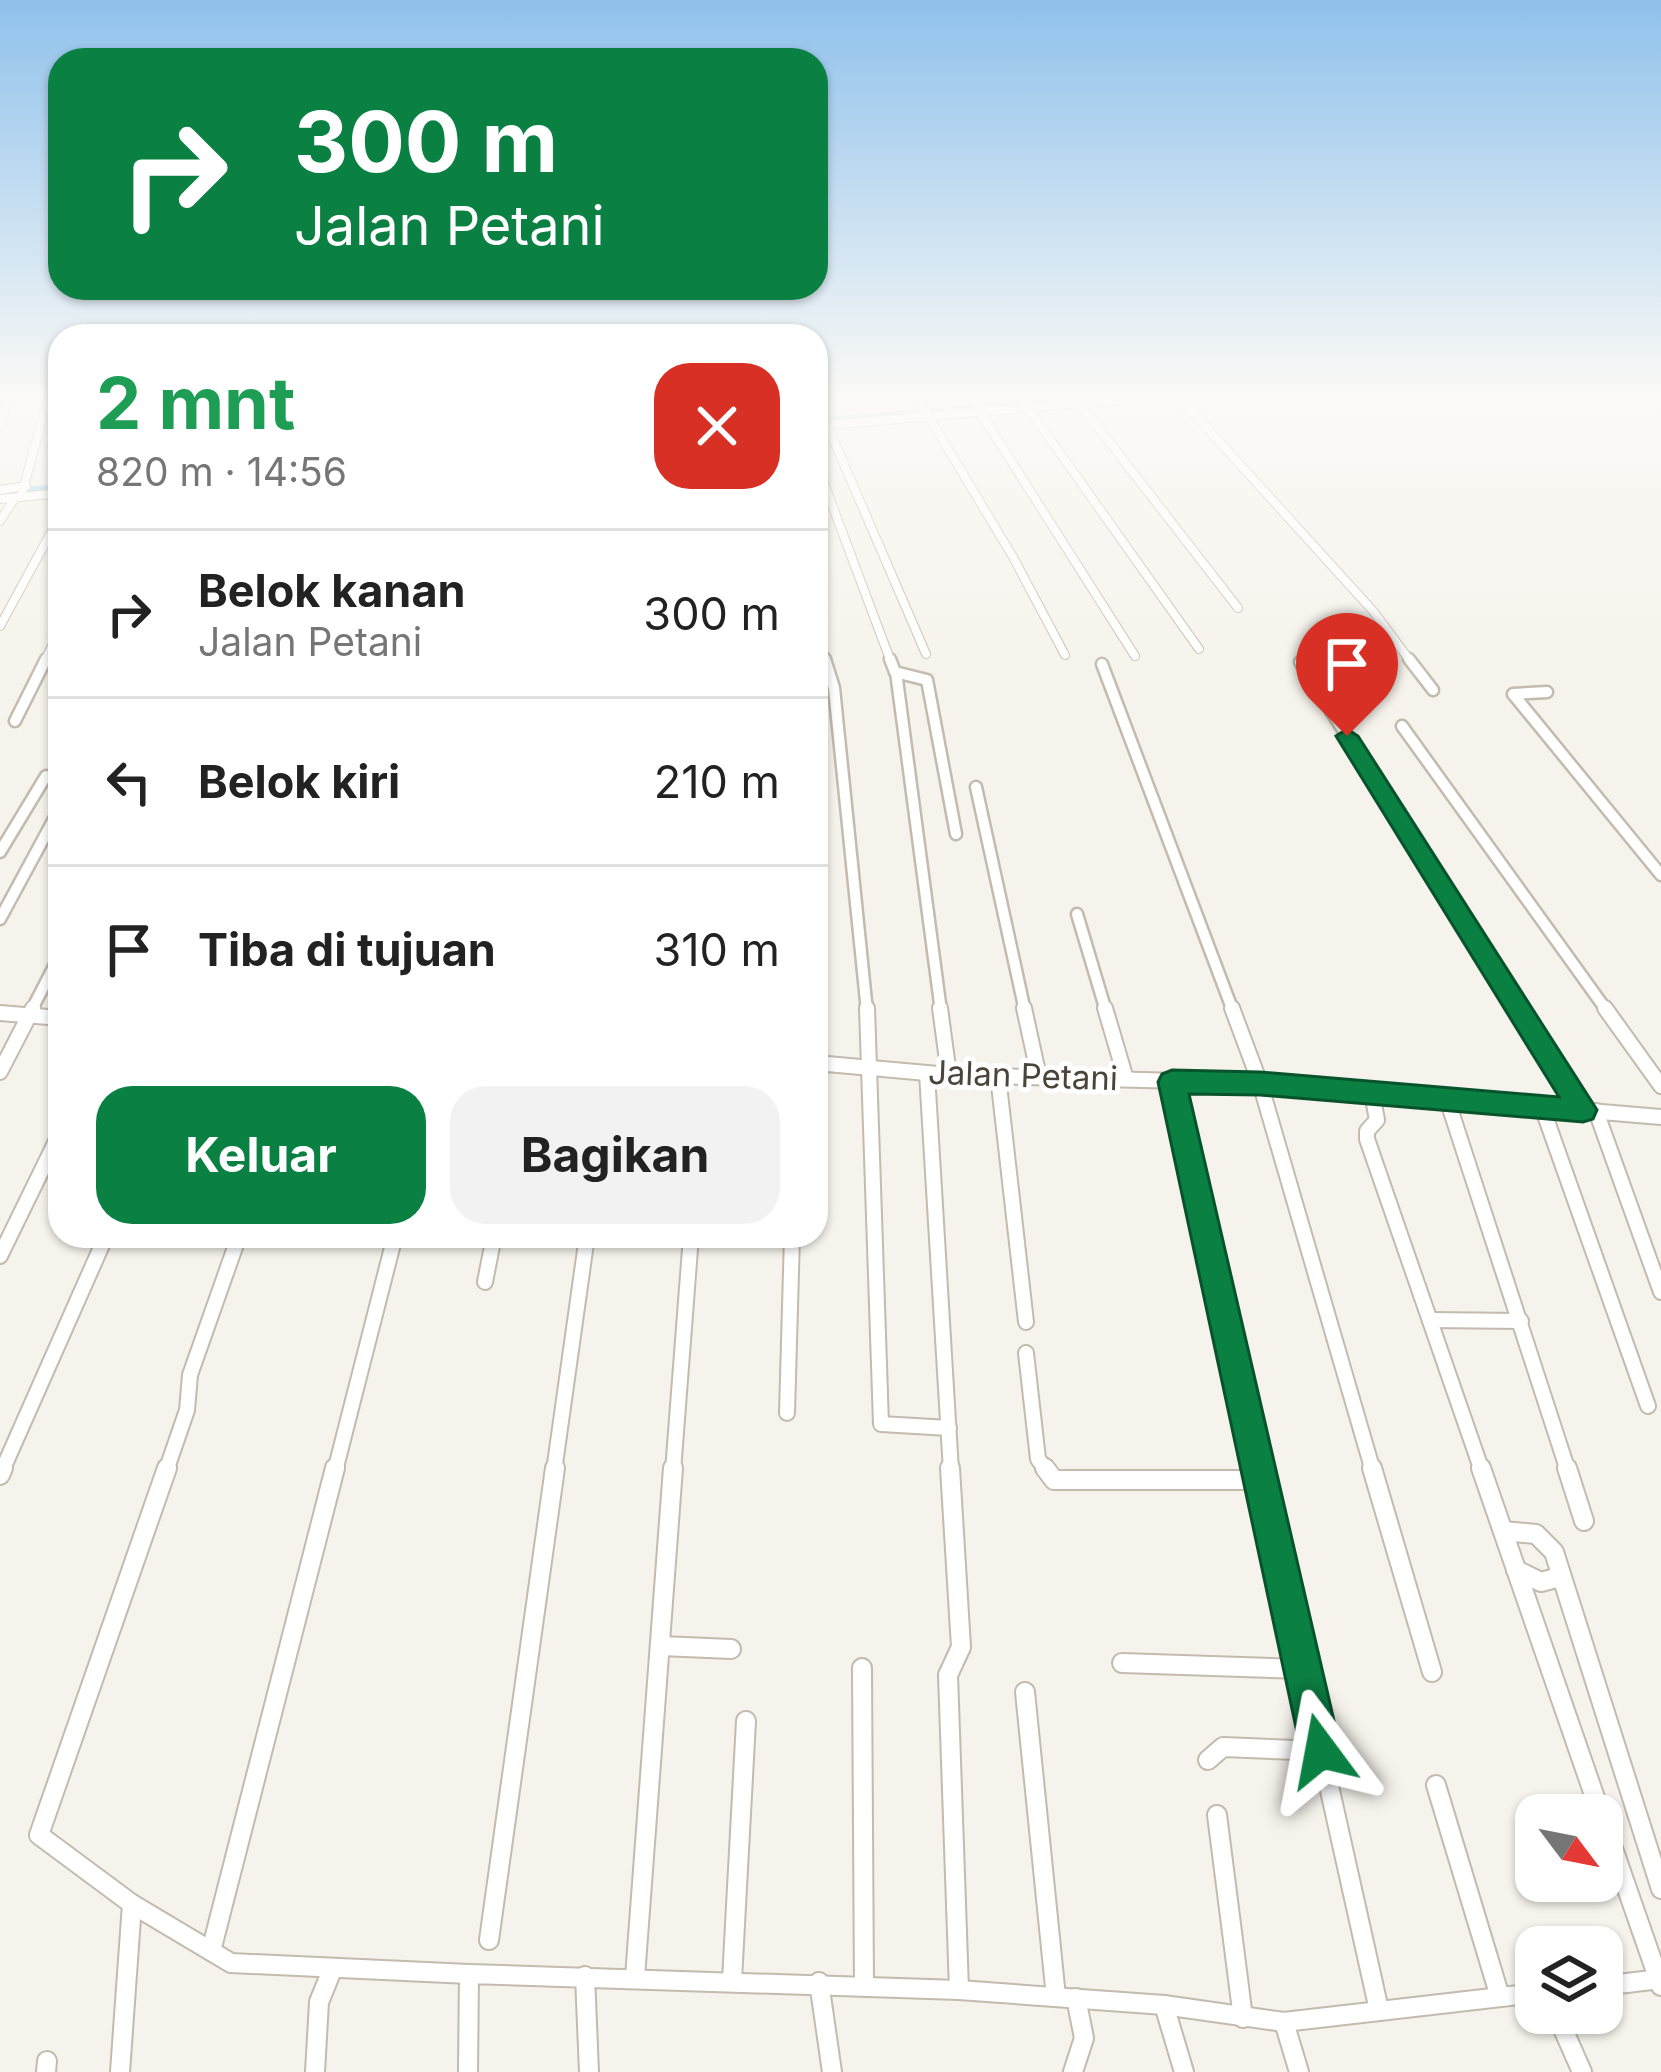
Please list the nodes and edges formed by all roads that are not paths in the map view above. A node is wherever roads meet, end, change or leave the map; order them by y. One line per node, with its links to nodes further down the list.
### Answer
1 (5, 491): 8 (street)
2 (852, 491): 18 (street)
3 (974, 491): 19 (street)
4 (1032, 491): 20 (street)
5 (1087, 491): 16 (street)
6 (1146, 491): 14 (street)
7 (1264, 491): 27 (street)
8 (22, 493): 9 (street); 11 (street); 12 (street)
9 (48, 494)
10 (828, 494): 24 (street)
11 (0, 499)
12 (0, 521)
13 (48, 538): 15 (street)
14 (1238, 608)
15 (0, 626)
16 (1199, 649)
17 (48, 654): 29 (street)
18 (926, 654)
19 (1065, 655)
20 (1135, 656)
21 (1300, 662): 57 (street)
22 (828, 663): 25 (street)
23 (1102, 664): 53 (street)
24 (896, 672): 34 (street); 46 (street)
25 (833, 679): 26 (street); 44 (street)
26 (828, 680)
27 (1433, 690)
28 (1547, 692): 36 (street)
29 (15, 721)
30 (1402, 726): 51 (street)
31 (46, 776): 35 (street)
32 (976, 787): 48 (street)
33 (48, 830): 38 (street)
34 (956, 834)
35 (0, 852)
36 (1661, 874)
37 (1077, 914): 50 (street)
38 (0, 919)
39 (48, 981): 41 (street)
40 (0, 1013): 41 (street)
41 (31, 1016): 42 (street); 45 (street)
42 (48, 1017)
43 (828, 1063): 44 (street, Jalan Petani)
44 (871, 1064): 49 (street, Jalan Petani); 76 (street)
45 (0, 1072)
46 (949, 1076): 47 (street, Jalan Petani); 49 (street, Jalan Petani)
47 (998, 1076): 48 (street, Jalan Petani); 72 (street)
48 (1039, 1077): 50 (street, Jalan Petani)
49 (927, 1078): 76 (street)
50 (1126, 1079): 52 (street, Jalan Petani)
51 (1661, 1087)
52 (1173, 1089): 53 (street, Jalan Petani); 78 (street)
53 (1262, 1091): 54 (street, Jalan Petani); 88 (street)
54 (1373, 1096): 55 (street, Jalan Petani); 70 (street)
55 (1448, 1102): 56 (street, Jalan Petani); 71 (street)
56 (1544, 1115): 57 (street, Jalan Petani); 74 (street)
57 (1594, 1116): 58 (street, Jalan Petani); 69 (street)
58 (1661, 1117)
59 (48, 1158): 67 (street)
60 (101, 1248): 77 (street)
61 (234, 1248): 98 (street)
62 (392, 1248): 101 (street)
63 (492, 1248): 68 (street)
64 (585, 1248): 99 (street)
65 (690, 1248): 83 (street)
66 (792, 1248): 75 (street)
67 (0, 1256)
68 (485, 1282)
69 (1661, 1292)
70 (1430, 1320): 71 (street); 80 (street)
71 (1521, 1321): 79 (street)
72 (1026, 1322)
73 (1026, 1353): 78 (street)
74 (1648, 1406)
75 (787, 1413)
76 (949, 1429): 111 (street)
77 (0, 1475)
78 (1261, 1480): 87 (street)
79 (1584, 1521)
80 (1503, 1531): 81 (street); 82 (street)
81 (1516, 1570): 82 (street); 94 (street)
82 (1559, 1571): 97 (street)
83 (661, 1646): 84 (street); 105 (street)
84 (731, 1649)
85 (1122, 1663): 87 (street)
86 (862, 1668): 110 (street)
87 (1303, 1669): 91 (street)
88 (1432, 1672)
89 (1025, 1692): 114 (street)
90 (746, 1721): 106 (street)
91 (1321, 1751): 92 (street); 116 (street)
92 (1208, 1760)
93 (1436, 1785): 113 (street)
94 (1594, 1794)
95 (1217, 1815): 117 (street)
96 (1623, 1868): 100 (street)
97 (1661, 1888)
98 (132, 1904): 101 (street); 120 (street)
99 (489, 1940)
100 (1653, 1942): 107 (street)
101 (211, 1951): 102 (street)
102 (332, 1970): 103 (street); 121 (street)
103 (469, 1974): 104 (street); 122 (street)
104 (584, 1976): 105 (street); 123 (street)
105 (635, 1977): 106 (street)
106 (731, 1980): 108 (street)
107 (1660, 1981): 109 (street)
108 (819, 1982): 110 (street); 124 (street)
109 (1623, 1984)
110 (864, 1985): 111 (street)
111 (959, 1990): 114 (street)
112 (1515, 1995): 113 (street)
113 (1500, 1997): 116 (street)
114 (1066, 1998): 115 (street); 125 (street)
115 (1164, 2005): 117 (street); 126 (street)
116 (1379, 2010): 118 (street)
117 (1243, 2018): 118 (street)
118 (1284, 2022): 127 (street)
119 (1565, 2034): 128 (street)
120 (120, 2072)
121 (315, 2072)
122 (468, 2072)
123 (589, 2072)
124 (832, 2072)
125 (1072, 2072)
126 (1184, 2072)
127 (1299, 2072)
128 (1582, 2072)

